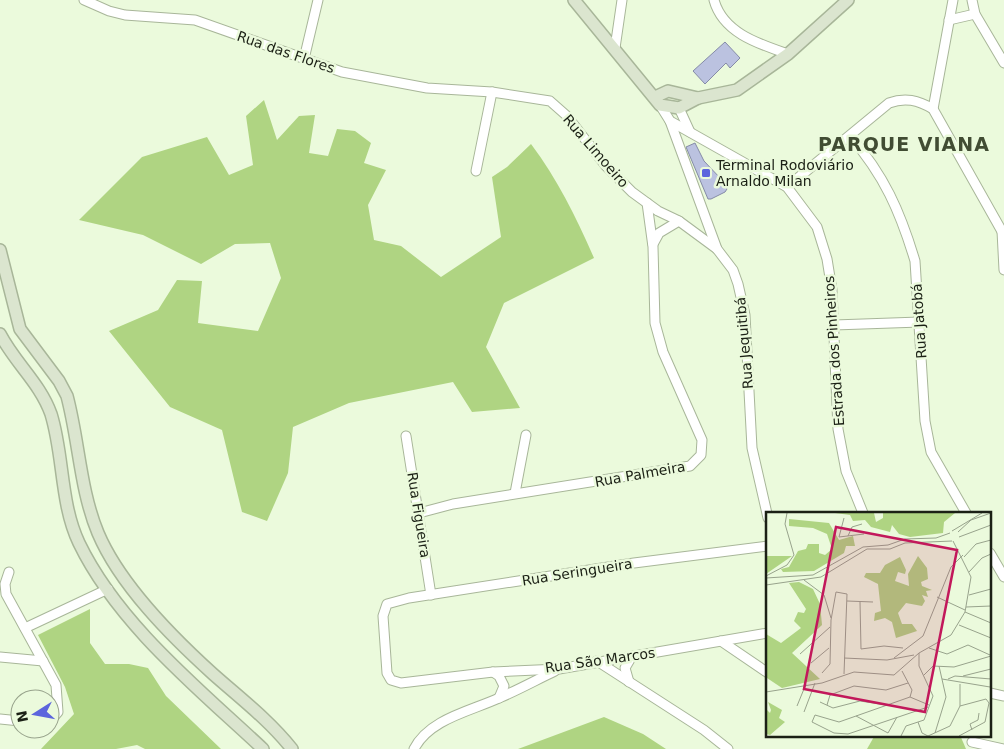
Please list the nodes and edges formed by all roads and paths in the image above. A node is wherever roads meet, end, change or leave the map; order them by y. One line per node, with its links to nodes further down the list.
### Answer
1 (84, 0): 13 (street, Rua das Flores)
2 (318, 0): 13 (street)
3 (574, 0): 11 (main road, Estrada dos Pinheiros)
4 (622, 0): 11 (street)
5 (714, 0): 12 (street)
6 (848, 0): 12 (main road)
7 (952, 0): 10 (street)
8 (972, 0): 9 (street)
9 (975, 14): 10 (street); 14 (street)
10 (949, 20): 21 (street)
11 (615, 48): 15 (main road, Estrada dos Pinheiros)
12 (788, 54): 18 (main road)
13 (304, 59): 17 (street, Rua das Flores)
14 (1004, 62)
15 (644, 84): 16 (main road); 19 (main road, Estrada dos Pinheiros)
16 (668, 91): 18 (main road); 19 (main road); 20 (main road)
17 (492, 92): 25 (street); 27 (street, Rua Limoeiro)
18 (698, 98): 20 (main road)
19 (657, 101): 20 (main road); 22 (street, Estrada dos Pinheiros)
20 (679, 108): 23 (street)
21 (933, 109): 24 (street); 29 (street)
22 (670, 121): 23 (street, Estrada dos Pinheiros); 31 (street, Rua Jequitibá)
23 (690, 132): 26 (street, Estrada dos Pinheiros)
24 (850, 136): 26 (street); 34 (street, Rua Jatobá)
25 (476, 171)
26 (787, 188): 35 (street, Estrada dos Pinheiros)
27 (647, 203): 28 (street, Rua Limoeiro); 30 (street, Rua Palmeira)
28 (679, 221): 30 (street); 31 (street, Rua Limoeiro)
29 (1003, 233): 33 (street)
30 (653, 247): 39 (street, Rua Palmeira)
31 (717, 249): 40 (street, Rua Jequitibá)
32 (0, 250): 66 (main road)
33 (1004, 270)
34 (920, 322): 35 (street); 42 (street, Rua Jatobá)
35 (834, 326): 41 (street, Estrada dos Pinheiros)
36 (0, 334): 48 (main road)
37 (526, 435): 39 (street)
38 (406, 436): 43 (street, Rua Figueira)
39 (515, 493): 43 (street, Rua Palmeira)
40 (767, 512)
41 (863, 512)
42 (965, 512)
43 (420, 513): 49 (street, Rua Figueira)
44 (766, 546): 49 (street, Rua Seringueira)
45 (992, 557): 47 (street)
46 (10, 572): 50 (street)
47 (1004, 577)
48 (108, 589): 50 (street); 65 (main road)
49 (431, 594): 61 (street, Rua Seringueira)
50 (25, 628): 55 (street)
51 (766, 633): 52 (street, Rua São Marcos)
52 (721, 641): 53 (street, Rua São Marcos); 59 (street)
53 (632, 656): 56 (street, Rua São Marcos); 60 (street)
54 (0, 657): 55 (street)
55 (43, 661): 62 (street)
56 (597, 661): 57 (street, Rua São Marcos); 60 (street)
57 (560, 669): 58 (street, Rua São Marcos); 63 (street)
58 (493, 672): 61 (street, Rua São Marcos); 63 (street)
59 (766, 672)
60 (629, 682): 68 (street)
61 (401, 683)
62 (57, 689)
63 (499, 698): 67 (street)
64 (972, 742): 69 (street)
65 (263, 749)
66 (292, 749)
67 (414, 749)
68 (728, 749)
69 (1003, 749)

